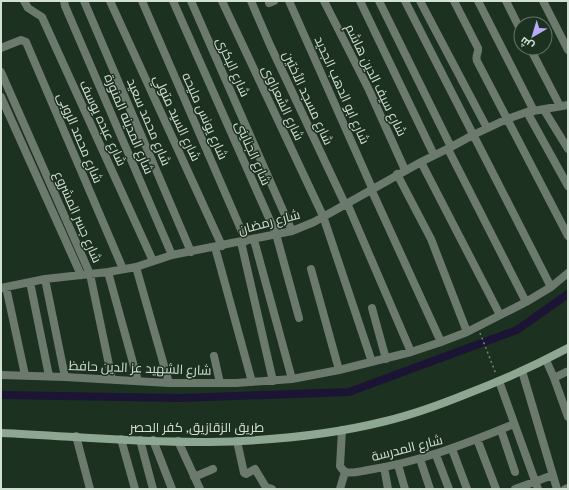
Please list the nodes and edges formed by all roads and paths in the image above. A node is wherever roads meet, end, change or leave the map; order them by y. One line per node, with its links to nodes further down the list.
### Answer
1 (24, 1): 49 (street, شارع عبده يوسف)
2 (64, 1): 48 (street, شارع المدينه المنورة)
3 (84, 1): 47 (street, شارع محمد سعيد)
4 (110, 1): 46 (street, شارع السيد متولي)
5 (142, 1): 45 (street, شارع يونس مليحه)
6 (173, 1): 43 (street, شارع الجناينى)
7 (191, 1): 42 (street, شارع البكرى)
8 (222, 1): 41 (street, شارع الشعراوى)
9 (251, 1): 40 (street, شارع مسجد الأختين)
10 (289, 1): 39 (street, شارع ابو الدهب الجديد)
11 (324, 1): 36 (street, شارع سيف الدين هاشم)
12 (360, 1): 34 (street)
13 (379, 1): 32 (street)
14 (405, 1): 31 (street)
15 (420, 1): 30 (street)
16 (454, 1): 29 (street)
17 (478, 1): 28 (street)
18 (506, 1): 20 (street)
19 (542, 1): 22 (street)
20 (514, 16)
21 (1, 48): 51 (street, شارع محمد الروبى)
22 (568, 50)
23 (535, 56): 26 (street)
24 (1, 72): 55 (street, شارع جسر المشروع)
25 (1, 97): 55 (street, شارع جسر المشروع)
26 (564, 106): 27 (street, شارع رمضان)
27 (544, 110): 28 (street, شارع رمضان); 33 (street)
28 (531, 112): 29 (street, شارع رمضان); 38 (street)
29 (507, 119): 30 (street, شارع رمضان); 44 (street)
30 (487, 128): 31 (street, شارع رمضان)
31 (473, 134): 32 (street, شارع رمضان); 58 (street)
32 (450, 148): 34 (street, شارع رمضان); 60 (street)
33 (568, 149)
34 (434, 155): 35 (street, شارع رمضان)
35 (421, 162): 36 (street, شارع رمضان); 62 (street)
36 (405, 170): 37 (street, شارع رمضان)
37 (397, 174): 39 (street, شارع رمضان); 64 (street)
38 (568, 186)
39 (371, 189): 40 (street, شارع رمضان); 66 (street, شارع ابو الدهب الجديد)
40 (346, 203): 41 (street, شارع رمضان); 68 (street, شارع مسجد الأختين)
41 (324, 216): 42 (street, شارع رمضان); 72 (street, شارع الشعراوى)
42 (292, 231): 43 (street, شارع رمضان)
43 (276, 234): 45 (street, شارع رمضان); 63 (street, شارع الجناينى)
44 (568, 236)
45 (247, 241): 46 (street, شارع رمضان); 83 (street); 85 (street)
46 (218, 247): 47 (street, شارع رمضان); 86 (street, شارع السيد متولي)
47 (191, 252): 48 (street, شارع رمضان)
48 (172, 255): 49 (street, شارع رمضان)
49 (153, 261): 50 (street, شارع رمضان)
50 (136, 267): 51 (street, شارع رمضان); 88 (street)
51 (123, 269): 53 (street, شارع رمضان)
52 (311, 269): 73 (street)
53 (108, 272): 55 (street, شارع رمضان); 84 (street)
54 (568, 273): 58 (street, شارع الشهيد عز الدين حافظ)
55 (86, 275): 56 (street, شارع رمضان); 82 (street, شارع جسر المشروع)
56 (45, 279): 57 (street, شارع رمضان); 80 (street)
57 (30, 282): 59 (street, شارع رمضان); 79 (street)
58 (552, 286): 60 (street, شارع الشهيد عز الدين حافظ)
59 (4, 287): 78 (street)
60 (526, 302): 62 (street, شارع الشهيد عز الدين حافظ)
61 (372, 308): 70 (street)
62 (500, 315): 64 (street, شارع الشهيد عز الدين حافظ)
63 (300, 318)
64 (467, 332): 66 (street, شارع الشهيد عز الدين حافظ)
65 (482, 337): 74 (path)
66 (441, 342): 68 (street, شارع الشهيد عز الدين حافظ)
67 (568, 348): 71 (main road, طريق الزقازيق, كفر الحصر)
68 (411, 352): 70 (street, شارع الشهيد عز الدين حافظ)
69 (214, 356): 89 (street)
70 (386, 359): 72 (street, شارع الشهيد عز الدين حافظ)
71 (546, 360): 75 (main road, طريق الزقازيق, كفر الحصر); 81 (street)
72 (372, 362): 73 (street, شارع الشهيد عز الدين حافظ)
73 (339, 370): 83 (street, شارع الشهيد عز الدين حافظ)
74 (494, 370)
75 (522, 371): 87 (main road, طريق الزقازيق, كفر الحصر); 110 (street)
76 (566, 372): 81 (street)
77 (1, 375): 78 (street, شارع الشهيد عز الدين حافظ)
78 (25, 376): 79 (street, شارع الشهيد عز الدين حافظ)
79 (49, 376): 80 (street, شارع الشهيد عز الدين حافظ)
80 (65, 377): 82 (street, شارع الشهيد عز الدين حافظ)
81 (554, 378): 90 (street)
82 (112, 379): 84 (street, شارع الشهيد عز الدين حافظ)
83 (292, 379): 85 (street, شارع الشهيد عز الدين حافظ)
84 (138, 381): 88 (street, شارع الشهيد عز الدين حافظ)
85 (273, 381): 86 (street, شارع الشهيد عز الدين حافظ)
86 (252, 382): 89 (street, شارع الشهيد عز الدين حافظ)
87 (499, 382): 91 (street); 92 (main road, طريق الزقازيق, كفر الحصر)
88 (169, 383): 89 (street, شارع الشهيد عز الدين حافظ)
89 (220, 383)
90 (568, 417)
91 (514, 424): 93 (street, شارع المدرسة); 112 (street)
92 (342, 430): 101 (main road, طريق الزقازيق, كفر الحصر); 108 (street)
93 (501, 430): 97 (street, شارع المدرسة); 109 (street)
94 (1, 432): 95 (main road, طريق الزقازيق, كفر الحصر)
95 (76, 436): 96 (main road, طريق الزقازيق, كفر الحصر); 114 (street)
96 (121, 439): 98 (main road, طريق الزقازيق, كفر الحصر); 115 (street)
97 (477, 439): 102 (street, شارع المدرسة); 127 (street)
98 (140, 440): 99 (main road, طريق الزقازيق, كفر الحصر); 116 (street)
99 (153, 440): 100 (main road, طريق الزقازيق, كفر الحصر); 117 (street)
100 (178, 441): 101 (main road, طريق الزقازيق, كفر الحصر); 111 (street)
101 (237, 441): 119 (street)
102 (452, 449): 103 (street, شارع المدرسة); 126 (street)
103 (436, 455): 104 (street, شارع المدرسة); 125 (street)
104 (420, 459): 105 (street, شارع المدرسة); 124 (street)
105 (398, 465): 106 (street, شارع المدرسة); 123 (street)
106 (384, 467): 108 (street, شارع المدرسة); 122 (street)
107 (213, 469): 111 (street)
108 (345, 472): 121 (street)
109 (515, 472)
110 (553, 475): 112 (street); 129 (street)
111 (194, 477): 118 (street)
112 (537, 485): 128 (street)
113 (568, 488): 130 (street)
114 (90, 489)
115 (135, 489)
116 (153, 489)
117 (172, 489)
118 (200, 489)
119 (267, 489): 120 (street)
120 (272, 489)
121 (340, 489)
122 (388, 489)
123 (405, 489)
124 (430, 489)
125 (449, 489)
126 (467, 489)
127 (496, 489)
128 (515, 489)
129 (557, 489)
130 (565, 489)

